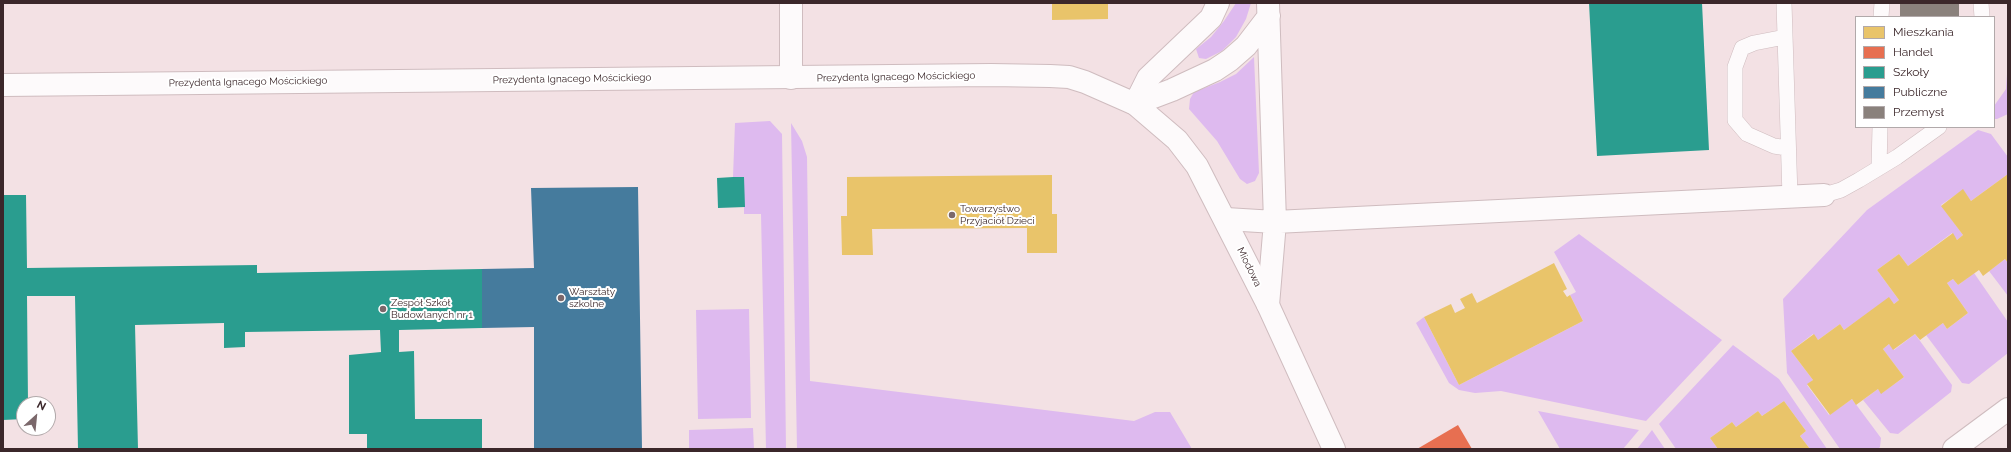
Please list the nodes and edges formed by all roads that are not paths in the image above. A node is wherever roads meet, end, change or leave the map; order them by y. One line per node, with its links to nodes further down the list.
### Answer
1 (791, 3): 10 (street)
2 (1218, 3): 12 (street)
3 (1784, 3): 9 (lane)
4 (1882, 3): 7 (lane)
5 (1981, 3): 8 (lane)
6 (1268, 10): 12 (street); 20 (street)
7 (1881, 16)
8 (1982, 16)
9 (1785, 37): 15 (lane); 15 (lane)
10 (791, 78): 11 (street, Prezydenta Ignacego Mościckiego); 12 (street, Prezydenta Ignacego Mościckiego)
11 (3, 85)
12 (1135, 104): 19 (street, Miodowa)
13 (1880, 128): 16 (lane)
14 (1938, 128): 16 (lane)
15 (1788, 148): 18 (lane)
16 (1879, 168): 17 (lane)
17 (1824, 195): 18 (street)
18 (1790, 197): 20 (street)
19 (1226, 219): 20 (street); 21 (street, Miodowa)
20 (1275, 222): 21 (street)
21 (1268, 305): 23 (street, Miodowa)
22 (2008, 409): 24 (street)
23 (1334, 449)
24 (1954, 449)

